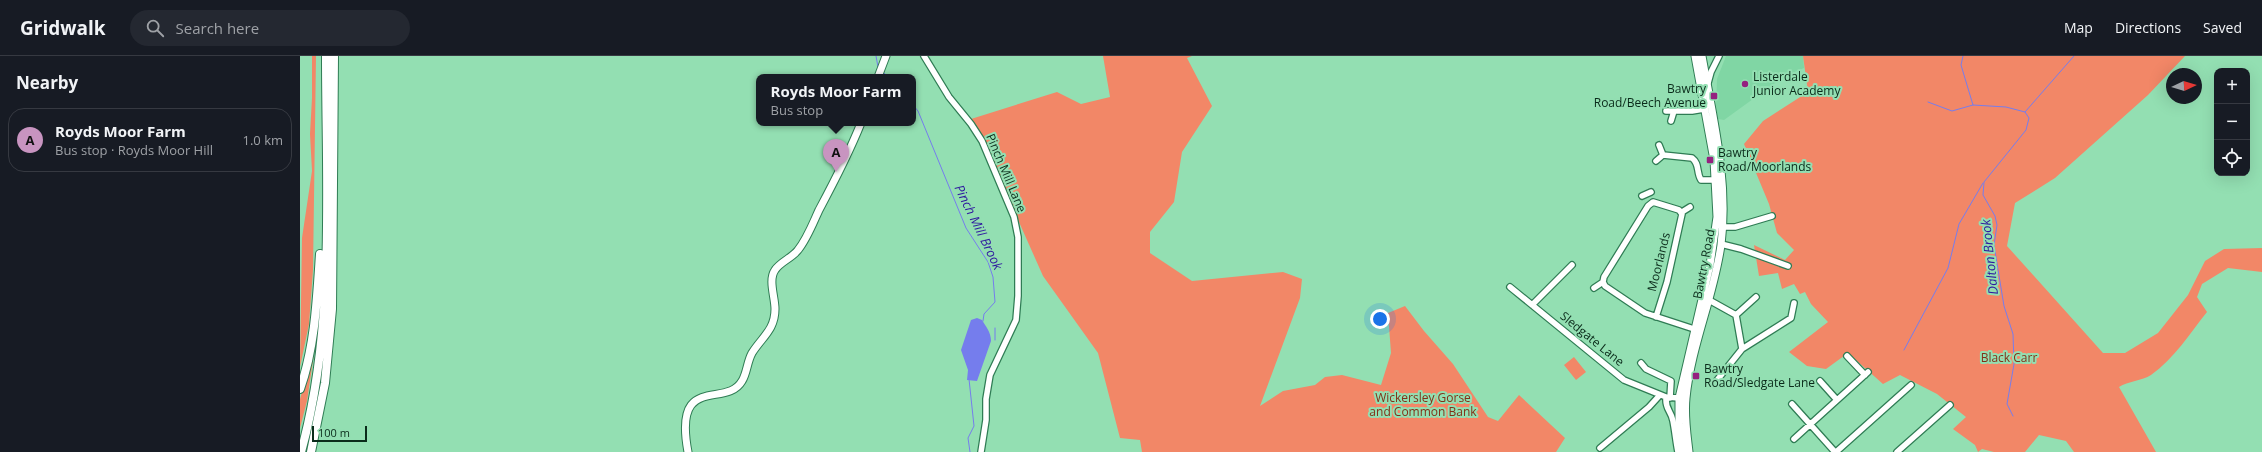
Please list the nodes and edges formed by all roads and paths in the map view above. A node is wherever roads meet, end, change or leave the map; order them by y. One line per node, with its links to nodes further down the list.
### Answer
1 (326, 56): 19 (highway)
2 (334, 56): 42 (highway)
3 (886, 56): 8 (main road)
4 (924, 56): 64 (street, Pinch Mill Lane)
5 (1695, 56): 10 (main road, Bawtry Road)
6 (1702, 56): 7 (street); 9 (main road, Bawtry Road)
7 (1718, 57): 9 (street)
8 (880, 73)
9 (1707, 87): 18 (main road, Bawtry Road)
10 (1704, 109): 12 (street); 18 (main road, Bawtry Road)
11 (1666, 111): 12 (street)
12 (1674, 111): 13 (street)
13 (1671, 121)
14 (860, 126): 63 (main road)
15 (1659, 146): 16 (street)
16 (1663, 155): 17 (street); 18 (street)
17 (1656, 161)
18 (1719, 180): 25 (main road, Bawtry Road); 39 (main road, Bawtry Road)
19 (326, 187): 49 (highway); 60 (highway)
20 (1647, 194): 21 (street)
21 (1651, 202): 23 (street); 29 (street)
22 (1689, 206): 23 (street)
23 (1682, 212): 37 (street, Moorlands)
24 (1772, 216): 25 (street)
25 (1722, 227): 26 (main road, Bawtry Road)
26 (1721, 244): 28 (street); 33 (main road, Bawtry Road)
27 (1572, 265): 35 (street)
28 (1788, 266)
29 (1603, 282): 31 (street); 37 (street)
30 (1510, 287): 35 (street, Sledgate Lane)
31 (1594, 288)
32 (1756, 298): 36 (street)
33 (1708, 300): 36 (street); 38 (main road, Bawtry Road)
34 (1794, 303): 41 (street)
35 (1532, 305): 50 (street, Sledgate Lane)
36 (1736, 315): 41 (street)
37 (1656, 317): 39 (street)
38 (1704, 319): 39 (street); 40 (main road, Bawtry Road)
39 (1694, 329): 43 (main road, Bawtry Road)
40 (1698, 341): 43 (main road); 66 (main road, Bawtry Road)
41 (1742, 349): 47 (street)
42 (329, 350): 61 (highway); 62 (highway)
43 (1688, 354): 52 (main road, Bawtry Road)
44 (1847, 356): 53 (street)
45 (1641, 363): 51 (street)
46 (1820, 381): 53 (street)
47 (1714, 384)
48 (1912, 385): 67 (street)
49 (300, 389)
50 (1659, 396): 51 (street, Sledgate Lane); 58 (street)
51 (1668, 398): 52 (street); 59 (street)
52 (1679, 398): 59 (main road, Bawtry Road)
53 (1837, 400): 56 (street)
54 (1792, 404): 56 (street)
55 (1950, 405): 68 (street)
56 (1810, 424): 57 (street); 67 (street)
57 (1794, 439)
58 (1600, 448)
59 (1680, 451): 65 (street)
60 (300, 452)
61 (311, 452)
62 (314, 452)
63 (688, 452)
64 (981, 452)
65 (1671, 452)
66 (1689, 452)
67 (1836, 452)
68 (1897, 452)

